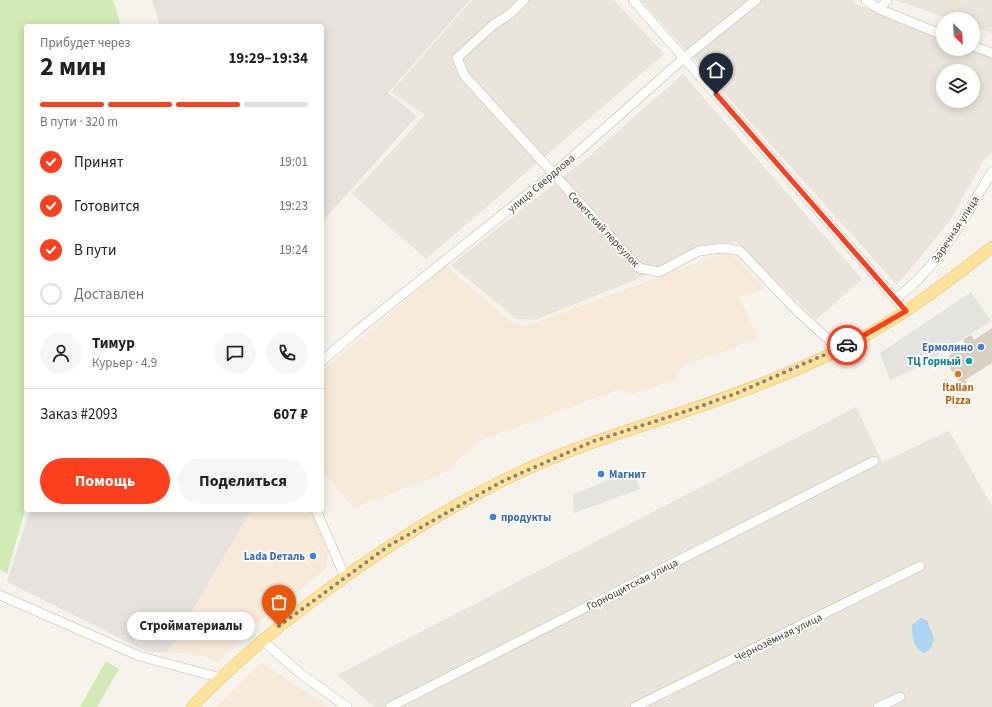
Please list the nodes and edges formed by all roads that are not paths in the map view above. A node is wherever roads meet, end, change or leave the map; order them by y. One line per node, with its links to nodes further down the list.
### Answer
1 (524, 0): 12 (street, Советский переулок)
2 (632, 0): 10 (street)
3 (756, 0): 10 (street, улица Свердлова)
4 (866, 0): 6 (street)
5 (887, 0): 6 (street)
6 (878, 9): 7 (street)
7 (936, 32)
8 (980, 49): 9 (street)
9 (992, 53)
10 (684, 58): 12 (street, улица Свердлова); 14 (street)
11 (992, 172): 14 (street, Заречная улица)
12 (553, 174): 16 (street, Советский переулок); 17 (street, улица Свердлова)
13 (992, 247): 15 (main road)
14 (895, 299): 15 (street)
15 (906, 311): 16 (main road)
16 (839, 349): 21 (main road)
17 (324, 359)
18 (874, 461): 28 (street, Горнощитская улица)
19 (317, 512): 21 (street)
20 (920, 566): 29 (street, Чернозёмная улица)
21 (344, 577): 23 (main road)
22 (0, 595): 24 (street)
23 (262, 640): 24 (main road); 27 (street)
24 (221, 678): 26 (main road)
25 (900, 697): 30 (street)
26 (192, 707)
27 (346, 707)
28 (390, 707)
29 (635, 707)
30 (878, 707)

